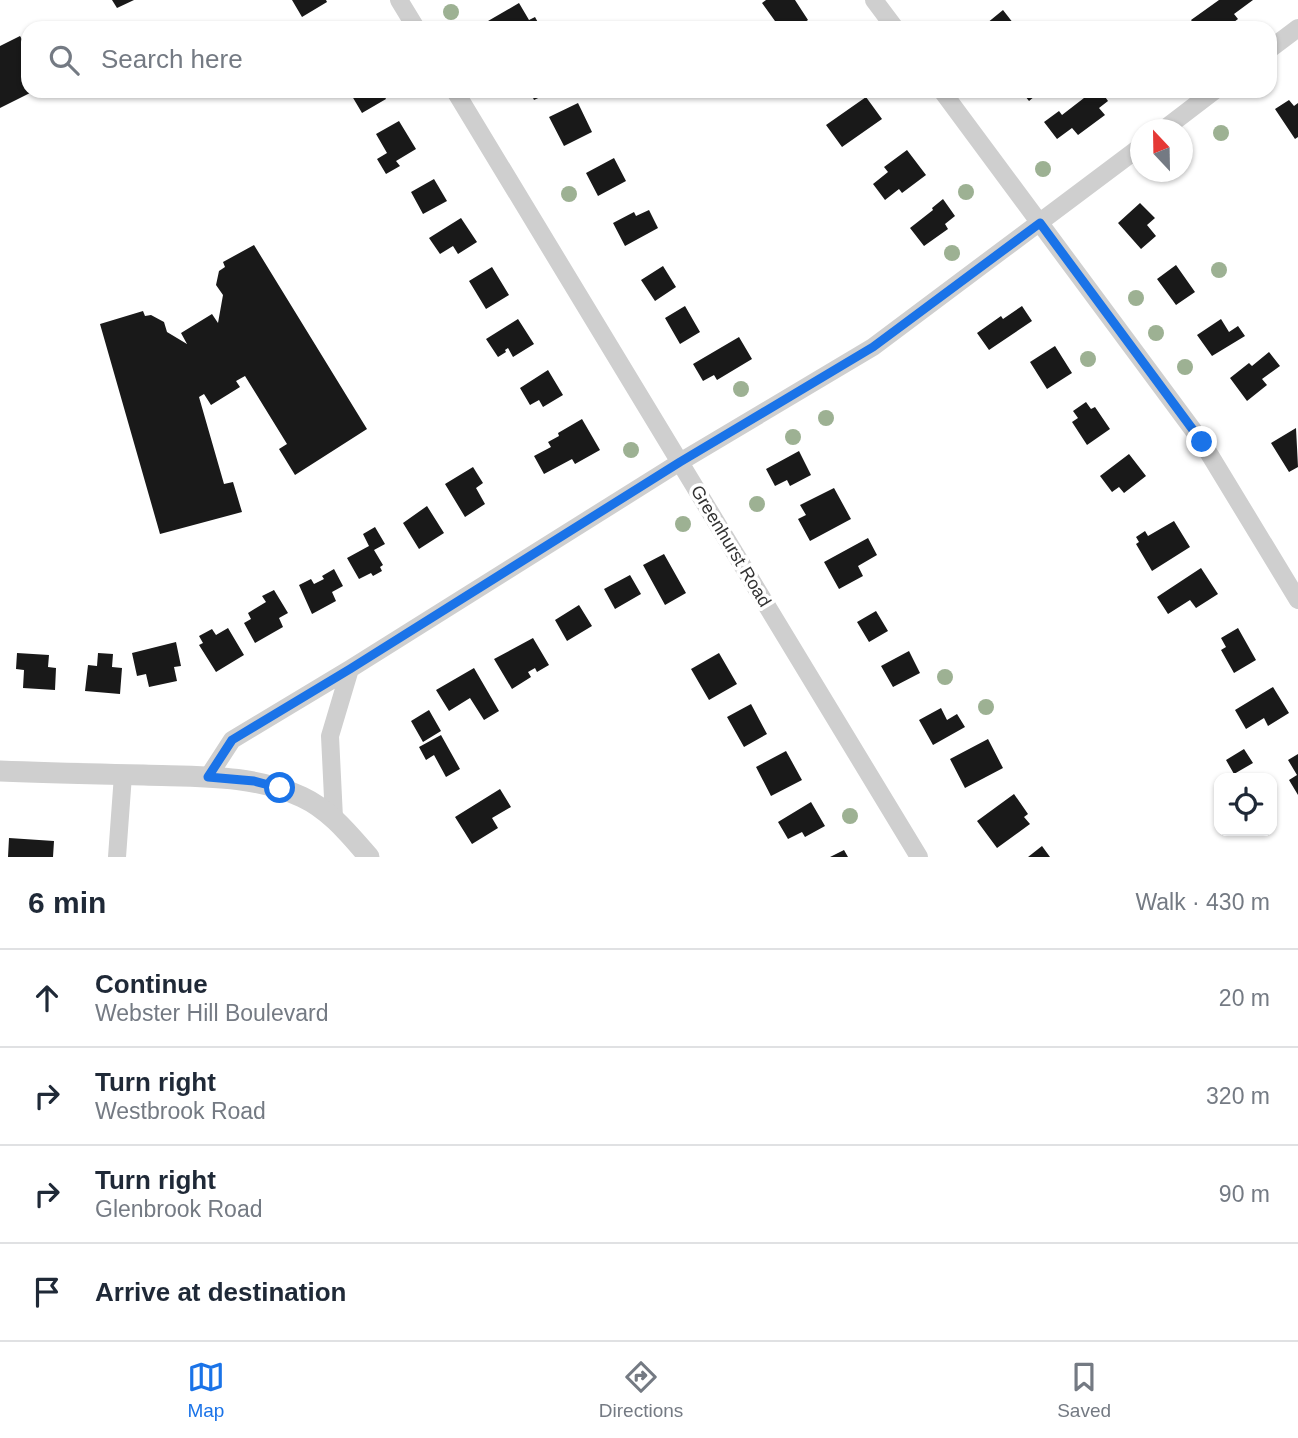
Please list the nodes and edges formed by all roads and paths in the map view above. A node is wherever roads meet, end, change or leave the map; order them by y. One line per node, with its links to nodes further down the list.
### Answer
1 (399, 0): 3 (street)
2 (874, 0): 4 (street)
3 (412, 21)
4 (890, 21)
5 (1298, 28): 6 (street)
6 (1277, 44)
7 (459, 98): 13 (street, Greenhurst Road)
8 (947, 98): 12 (street)
9 (1205, 98): 10 (street)
10 (1177, 119)
11 (1130, 155): 12 (street)
12 (1040, 223): 13 (street); 14 (street)
13 (680, 462): 15 (street); 22 (street, Greenhurst Road)
14 (1298, 600)
15 (350, 669): 18 (street); 19 (street)
16 (0, 771): 17 (street)
17 (123, 775): 18 (street); 20 (street)
18 (208, 777): 19 (street)
19 (334, 818): 21 (street)
20 (117, 857)
21 (369, 857)
22 (919, 857)

